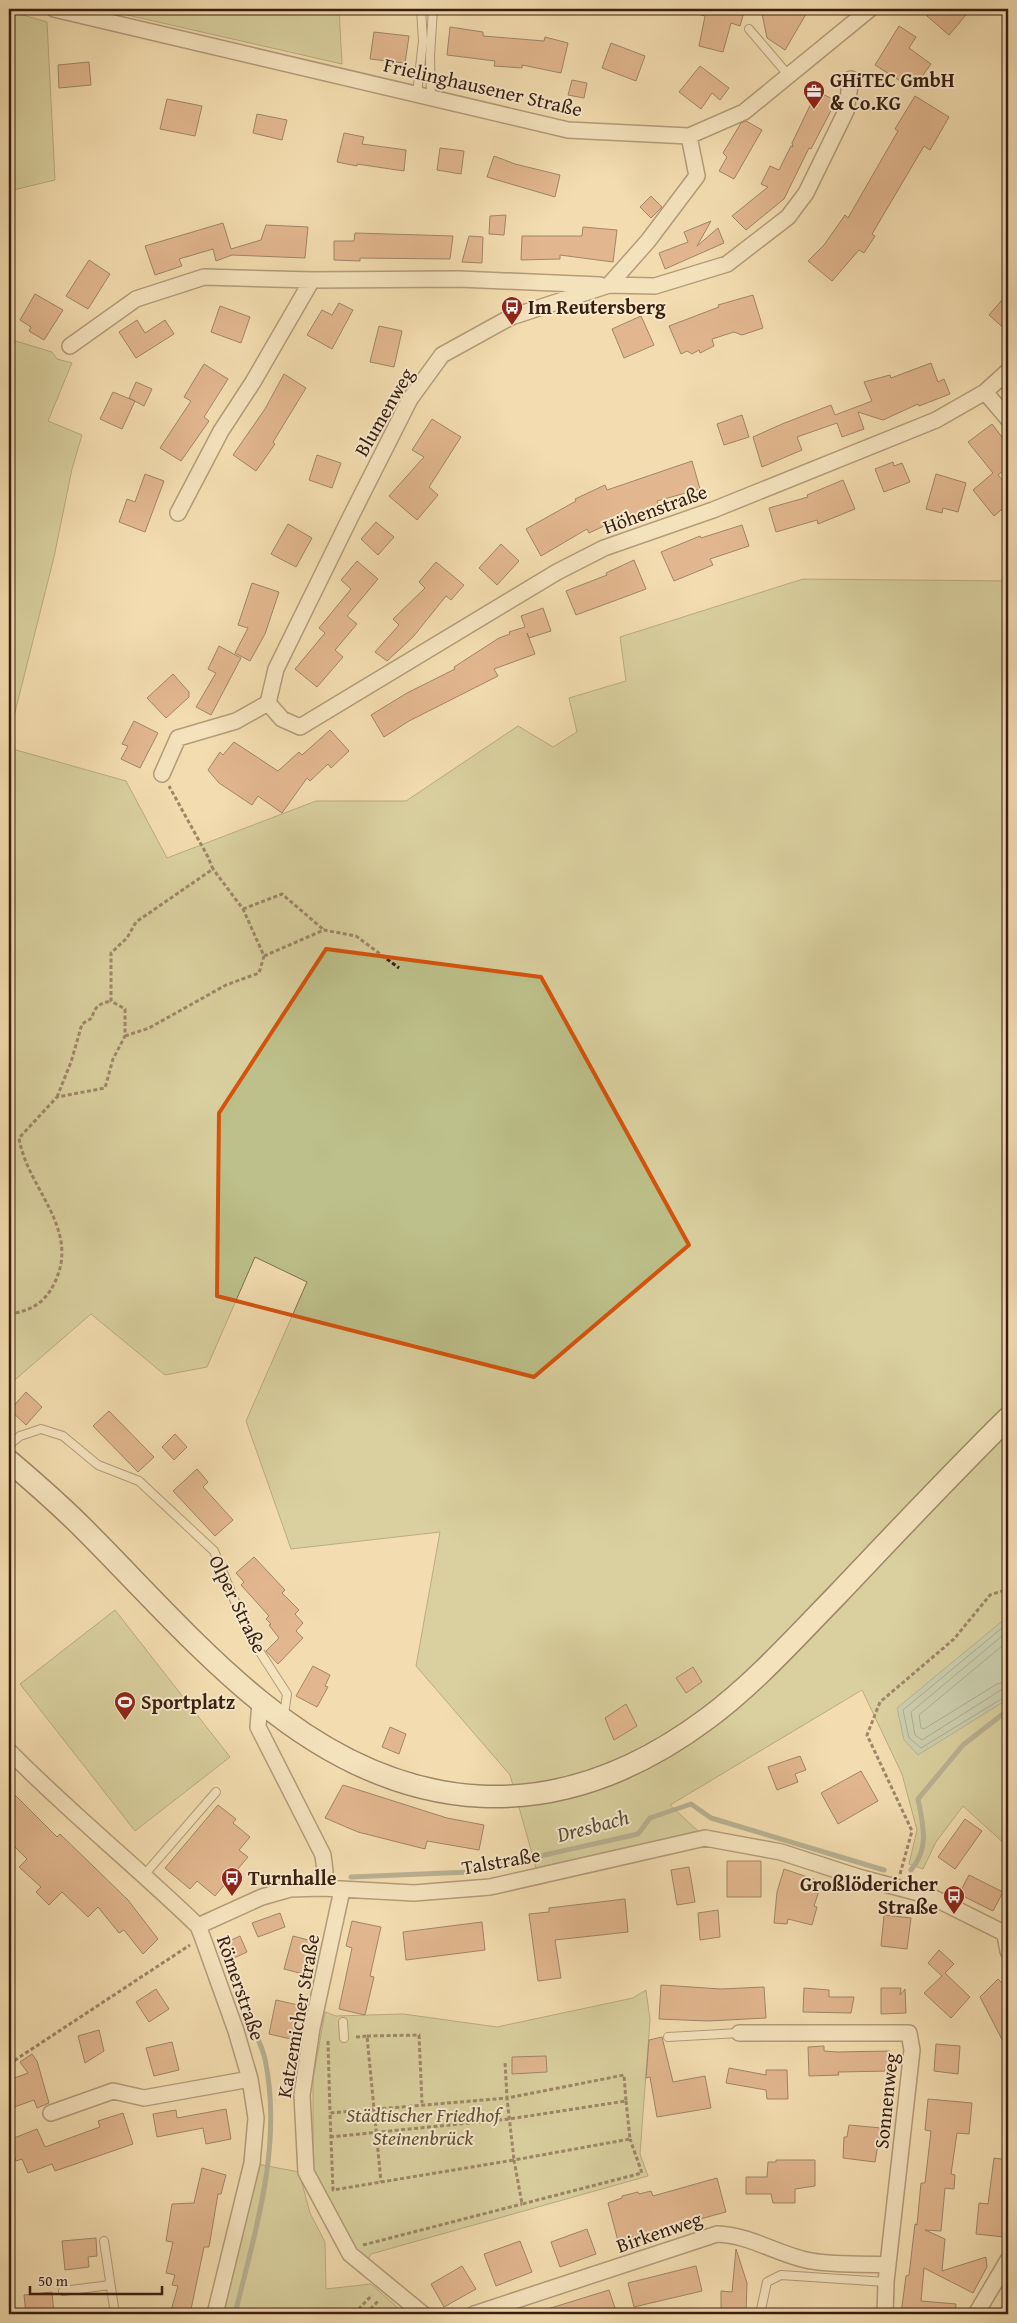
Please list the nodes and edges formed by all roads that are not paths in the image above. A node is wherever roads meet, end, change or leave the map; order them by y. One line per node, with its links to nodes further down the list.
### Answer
1 (54, 9): 8 (street, Frielinghausener Straße)
2 (421, 9): 8 (lane)
3 (433, 9): 8 (lane)
4 (870, 9): 6 (street, Frielinghausener Straße)
5 (749, 29): 6 (lane)
6 (790, 77): 9 (street, Frielinghausener Straße)
7 (851, 79): 11 (street, Blumenweg)
8 (424, 96): 9 (street, Frielinghausener Straße)
9 (689, 136): 11 (street)
10 (312, 280): 11 (street); 12 (street); 16 (street)
11 (609, 285): 17 (street, Blumenweg)
12 (70, 346)
13 (1008, 371): 14 (street, Höhenstraße)
14 (985, 392): 15 (street); 17 (street, Höhenstraße)
15 (1008, 419)
16 (178, 513)
17 (268, 703): 18 (street)
18 (162, 774)
19 (1008, 1418): 23 (main road, Olper Straße)
20 (9, 1445): 23 (lane, Olper Straße)
21 (9, 1461): 22 (main road, Olper Straße)
22 (260, 1702): 23 (main road, Olper Straße); 27 (street)
23 (284, 1720)
24 (9, 1751): 26 (street, Römerstraße)
25 (216, 1792): 26 (lane)
26 (145, 1874): 29 (street, Römerstraße)
27 (322, 1888): 28 (street, Talstraße); 29 (street, Talstraße)
28 (342, 1890): 30 (street, Talstraße); 46 (street, Katzemicher Straße)
29 (200, 1931): 36 (street, Römerstraße)
30 (1007, 1935): 31 (street)
31 (1008, 1951)
32 (343, 2022): 35 (lane)
33 (739, 2033): 34 (lane); 40 (street, Sonnenweg)
34 (668, 2037)
35 (344, 2038)
36 (250, 2080): 37 (street); 45 (street, Römerstraße)
37 (51, 2112)
38 (104, 2241): 42 (lane)
39 (1008, 2260): 50 (street)
40 (888, 2265): 41 (street, Sonnenweg); 47 (street, Birkenweg)
41 (886, 2282): 48 (lane); 49 (street, Sonnenweg)
42 (110, 2286): 43 (lane); 44 (lane)
43 (63, 2292)
44 (115, 2314)
45 (215, 2314)
46 (423, 2314)
47 (474, 2314)
48 (760, 2314)
49 (885, 2314)
50 (976, 2314)

